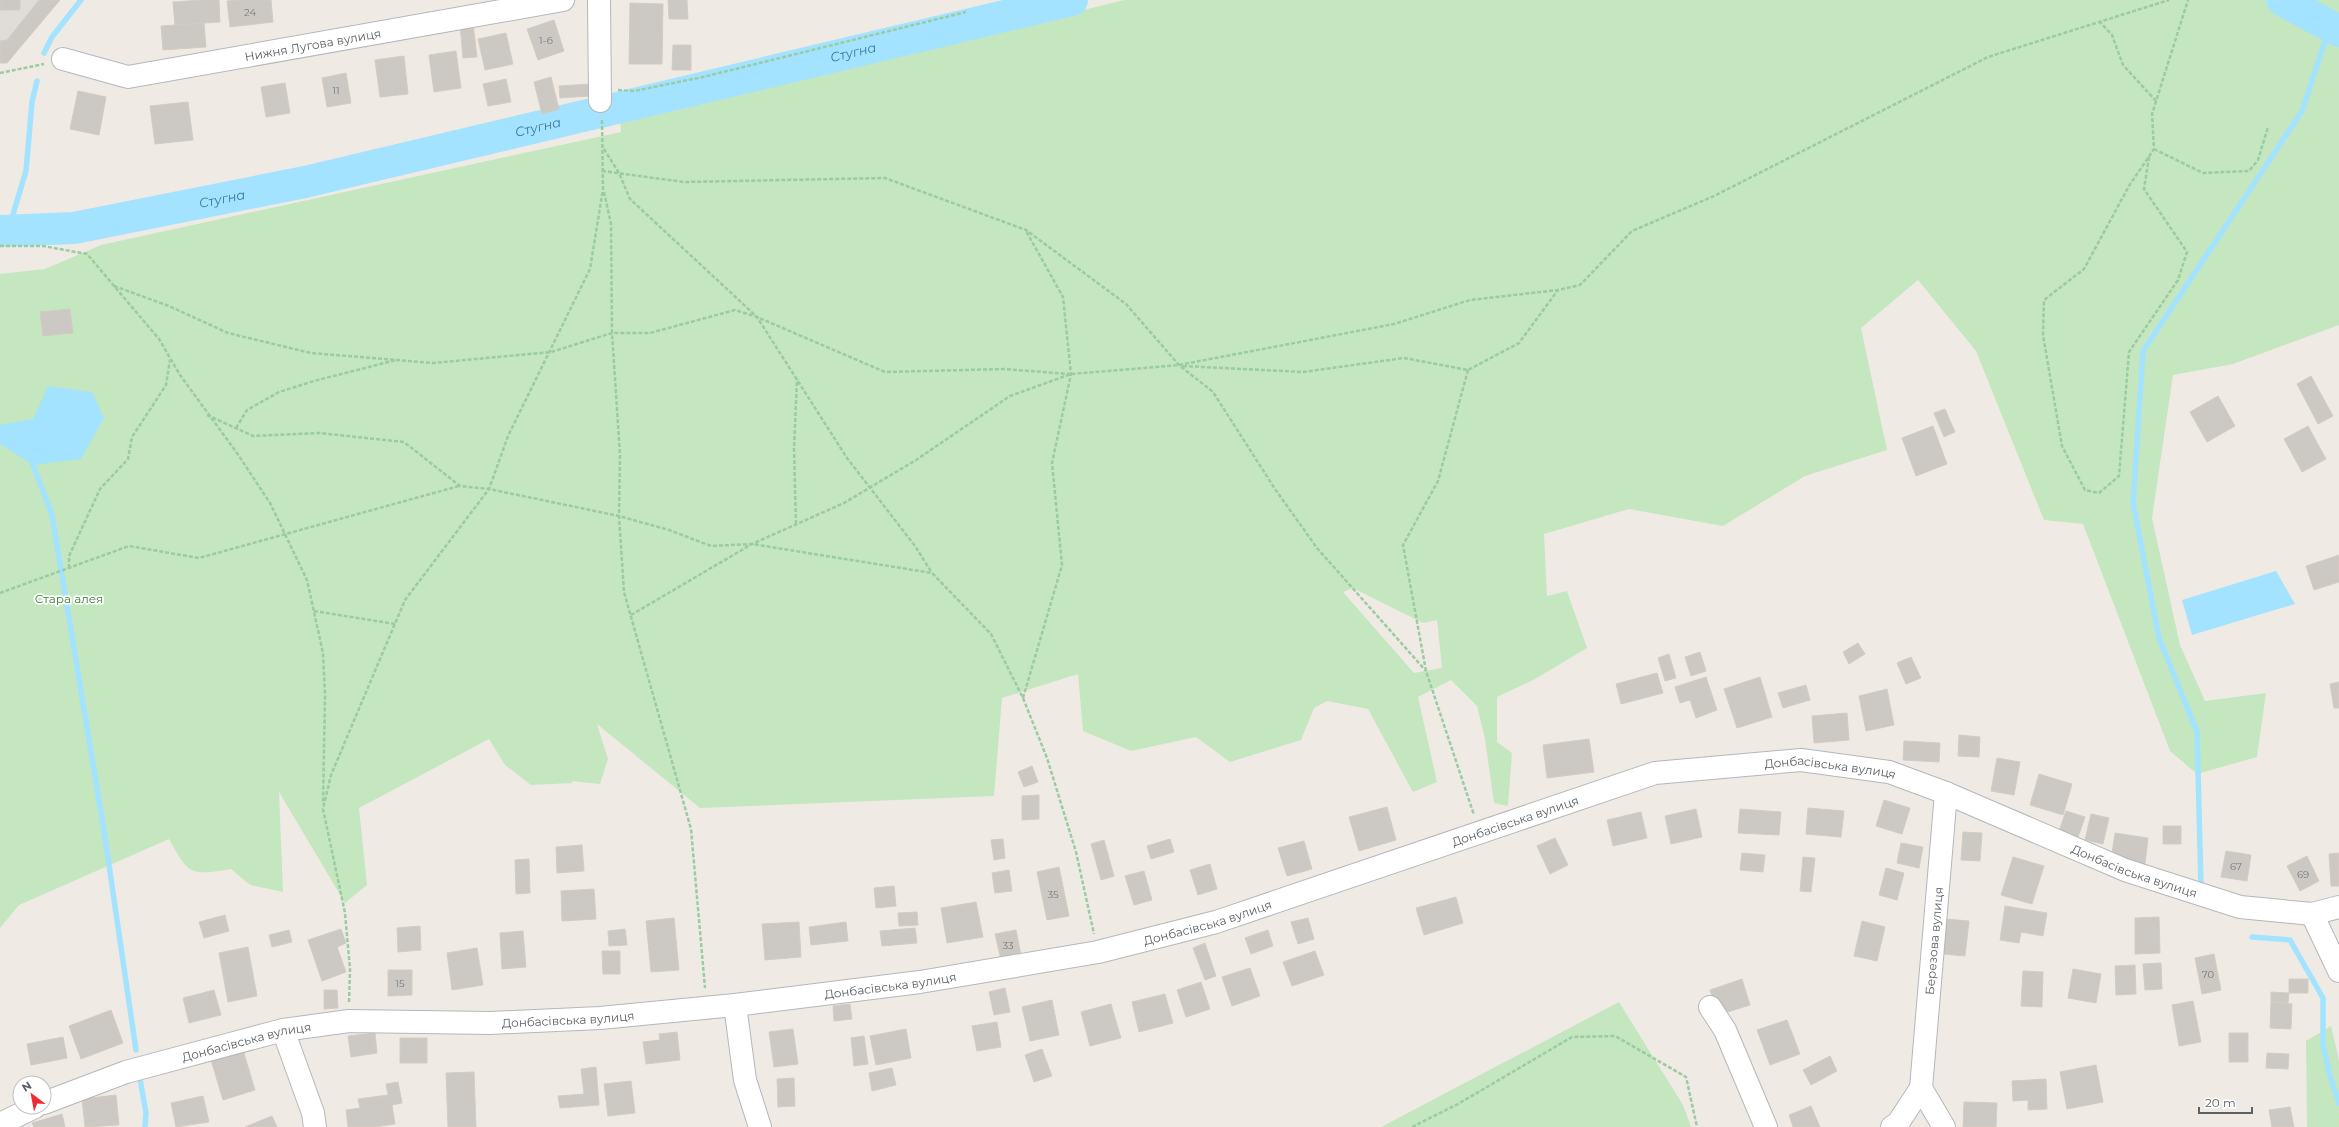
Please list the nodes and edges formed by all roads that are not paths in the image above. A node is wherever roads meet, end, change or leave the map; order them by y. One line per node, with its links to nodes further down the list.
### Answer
1 (563, 0): 3 (street, Нижня Лугова вулиця)
2 (599, 0): 4 (street)
3 (63, 59)
4 (600, 95)
5 (1946, 793): 7 (street, Донбасівська вулиця); 9 (street, Донбасівська вулиця); 12 (street, Березова вулиця)
6 (2339, 907): 7 (street, Донбасівська вулиця)
7 (2312, 914): 8 (street)
8 (2339, 971)
9 (734, 1005): 11 (street, Донбасівська вулиця); 17 (street)
10 (1710, 1007): 18 (street)
11 (283, 1030): 13 (street, Донбасівська вулиця); 16 (street)
12 (1921, 1088): 19 (street, Березова вулиця); 20 (street)
13 (52, 1100)
14 (19, 1115): 15 (street)
15 (0, 1124)
16 (315, 1127)
17 (760, 1127)
18 (1766, 1127)
19 (1892, 1127)
20 (1944, 1127)

